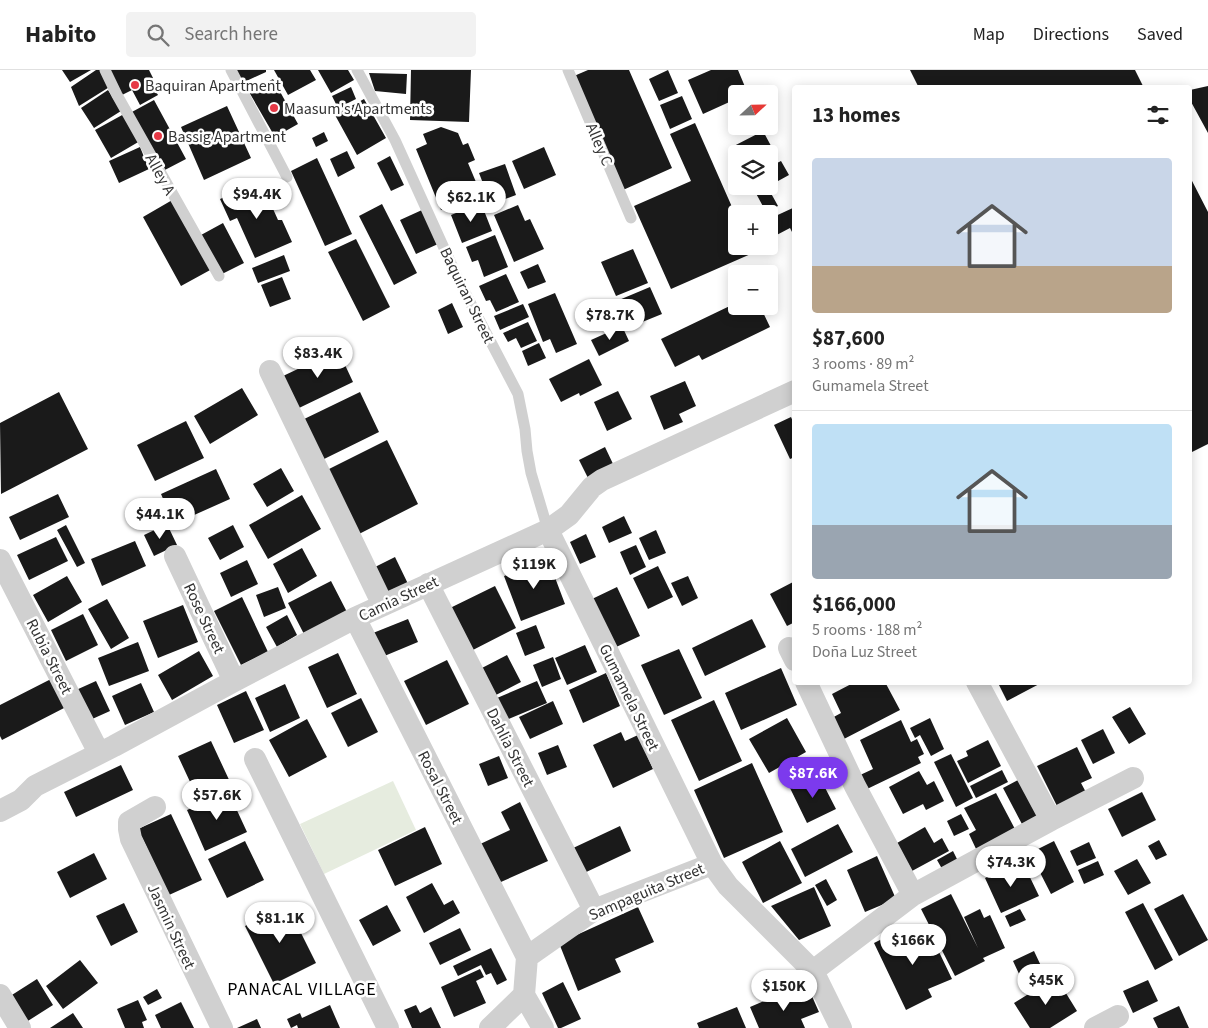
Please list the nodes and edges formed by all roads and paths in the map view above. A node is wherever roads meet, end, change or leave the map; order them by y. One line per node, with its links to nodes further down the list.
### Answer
1 (105, 70): 7 (lane, Alley A)
2 (231, 70): 5 (lane)
3 (357, 70): 10 (lane, Baquiran Street)
4 (568, 70): 6 (lane, Alley C)
5 (287, 177)
6 (631, 218)
7 (219, 276)
8 (270, 371): 14 (street)
9 (792, 392): 10 (street, Camia Street)
10 (548, 530): 13 (street, Camia Street); 25 (street, Gumamela Street)
11 (175, 556): 16 (street, Rose Street)
12 (0, 560): 19 (street, Rubia Street)
13 (428, 584): 14 (street, Camia Street); 27 (street, Dahlia Street)
14 (383, 605): 15 (street, Camia Street)
15 (356, 618): 16 (street, Camia Street); 28 (street, Rosal Street)
16 (234, 681): 19 (street, Camia Street)
17 (807, 685): 26 (street)
18 (978, 685): 24 (street)
19 (99, 753): 23 (street, Camia Street)
20 (255, 759): 35 (street)
21 (1133, 778): 24 (street)
22 (155, 807): 34 (street, Jasmin Street)
23 (0, 811)
24 (1051, 820): 26 (street)
25 (712, 864): 27 (street, Sampaguita Street); 29 (street, Sampaguita Street)
26 (913, 894): 29 (street)
27 (594, 910): 28 (street, Sampaguita Street)
28 (527, 956): 31 (street)
29 (813, 971): 38 (street, Sampaguita Street)
30 (0, 995): 33 (street)
31 (524, 995): 36 (street); 37 (street)
32 (1118, 1016): 39 (street)
33 (20, 1028)
34 (222, 1028)
35 (388, 1028)
36 (490, 1028)
37 (543, 1028)
38 (841, 1028)
39 (1095, 1028)

